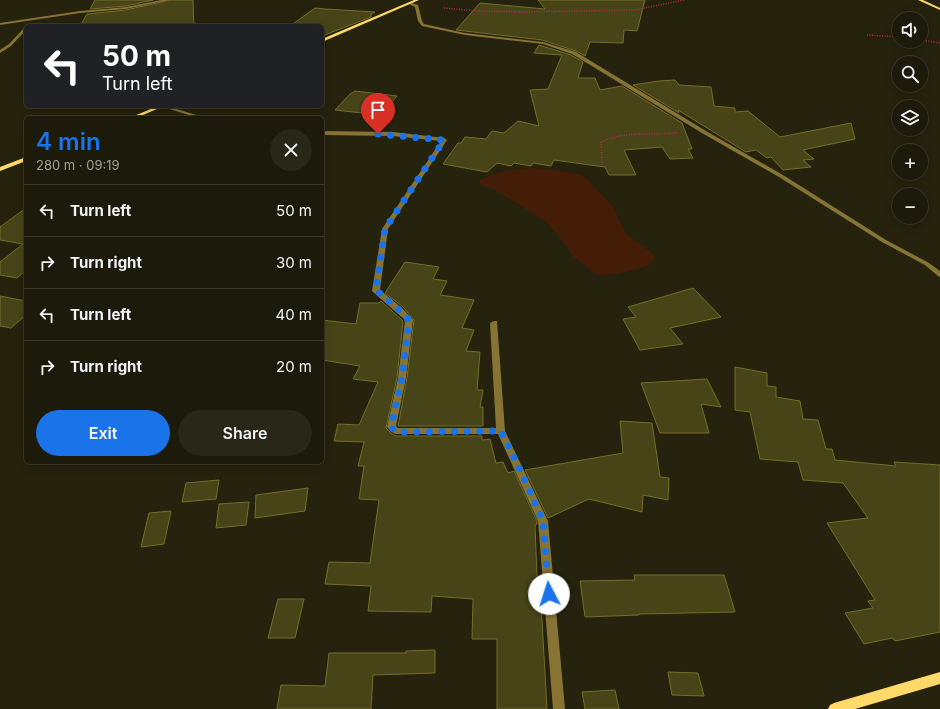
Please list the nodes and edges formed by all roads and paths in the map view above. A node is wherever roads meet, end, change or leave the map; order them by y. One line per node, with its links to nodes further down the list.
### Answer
1 (166, 0): 8 (street)
2 (417, 0): 5 (main road)
3 (684, 0): 6 (path)
4 (920, 0): 7 (main road)
5 (410, 3): 14 (main road); 24 (street)
6 (444, 8)
7 (940, 9)
8 (40, 19): 9 (street); 10 (street)
9 (0, 24)
10 (32, 24)
11 (24, 30): 17 (street)
12 (867, 35): 13 (path)
13 (892, 37)
14 (324, 40)
15 (928, 41): 16 (path)
16 (940, 43)
17 (0, 52)
18 (157, 108): 21 (main road)
19 (169, 108): 20 (street)
20 (180, 111): 22 (street); 23 (street)
21 (137, 116)
22 (186, 116)
23 (196, 116)
24 (704, 132): 27 (path); 29 (street)
25 (324, 133): 31 (street)
26 (24, 160): 28 (main road)
27 (602, 163)
28 (0, 169)
29 (940, 275)
30 (494, 322): 31 (street)
31 (501, 431): 33 (street)
32 (940, 678): 34 (main road)
33 (559, 709)
34 (834, 709)

